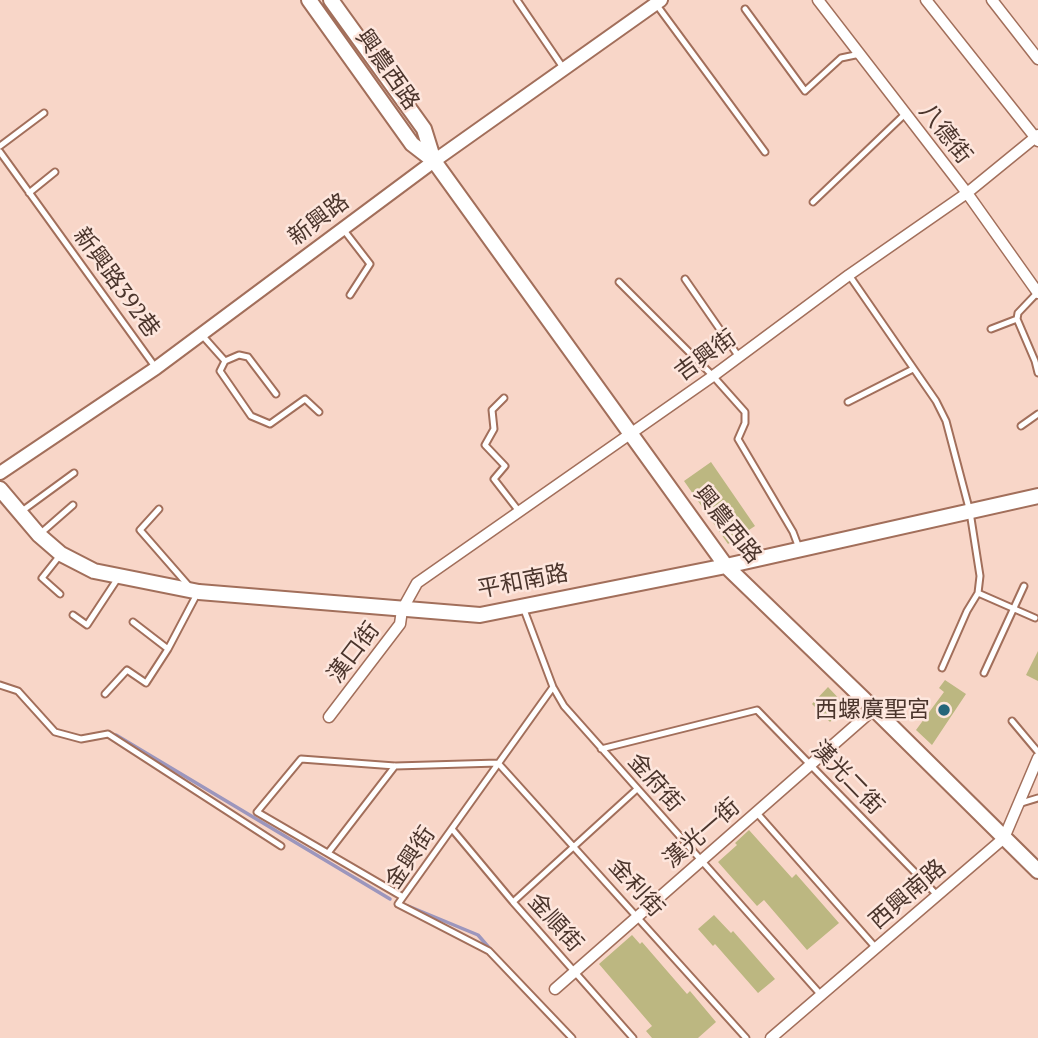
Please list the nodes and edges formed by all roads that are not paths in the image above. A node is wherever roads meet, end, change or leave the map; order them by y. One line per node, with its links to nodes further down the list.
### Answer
1 (310, 0): 18 (main road, 興農西路)
2 (331, 0): 18 (main road, 興農西路)
3 (517, 0): 11 (lane)
4 (818, 0): 9 (street, 八德街)
5 (926, 0): 14 (street)
6 (992, 0): 10 (street)
7 (659, 2): 11 (street, 新興路); 17 (lane)
8 (745, 9): 9 (lane)
9 (860, 54): 13 (street, 八德街)
10 (1038, 59)
11 (564, 69): 18 (street, 新興路)
12 (44, 113): 15 (lane)
13 (905, 114): 21 (street, 八德街); 22 (lane)
14 (1037, 138): 21 (street, 吉興街)
15 (0, 146)
16 (0, 152): 20 (lane, 新興路392巷)
17 (765, 152)
18 (434, 161): 23 (street, 新興路); 44 (main road, 興農西路)
19 (55, 172): 20 (lane)
20 (29, 193): 34 (lane, 新興路392巷)
21 (967, 193): 24 (street, 吉興街); 27 (street, 八德街)
22 (813, 202)
23 (343, 229): 28 (lane); 31 (street, 新興路)
24 (849, 275): 32 (street, 吉興街); 35 (lane)
25 (685, 279): 32 (lane)
26 (619, 282): 37 (lane)
27 (1038, 293): 29 (lane)
28 (350, 295)
29 (1017, 319): 30 (lane); 36 (lane)
30 (991, 329)
31 (201, 334): 33 (lane); 34 (street, 新興路)
32 (739, 357): 37 (street, 吉興街)
33 (225, 361): 38 (lane); 41 (lane)
34 (156, 368): 45 (street, 新興路)
35 (914, 369): 40 (lane); 52 (lane)
36 (1038, 373)
37 (713, 376): 44 (street, 吉興街); 55 (lane)
38 (276, 394)
39 (503, 398): 51 (lane)
40 (848, 402)
41 (319, 412)
42 (1038, 414): 43 (lane)
43 (1021, 426)
44 (629, 433): 51 (street, 吉興街); 57 (main road, 興農西路)
45 (0, 473)
46 (74, 473): 53 (lane)
47 (0, 489): 53 (main road, 平和南路)
48 (1038, 496): 52 (main road, 平和南路)
49 (73, 505): 54 (lane)
50 (159, 509): 60 (lane)
51 (519, 510): 65 (street, 吉興街)
52 (970, 512): 55 (main road, 平和南路); 61 (lane)
53 (19, 513): 54 (main road, 平和南路)
54 (38, 535): 56 (main road, 平和南路)
55 (799, 548): 57 (main road, 平和南路)
56 (61, 554): 58 (main road, 平和南路); 62 (lane)
57 (726, 566): 63 (main road, 平和南路); 75 (main road, 興農西路)
58 (120, 576): 60 (main road, 平和南路); 66 (lane)
59 (1024, 586): 64 (lane)
60 (196, 591): 65 (main road, 平和南路); 69 (lane)
61 (978, 593): 64 (lane); 70 (lane)
62 (60, 594)
63 (523, 607): 65 (main road, 平和南路); 73 (lane, 金府街)
64 (1013, 609): 67 (lane); 71 (lane)
65 (402, 610): 76 (street, 漢口街)
66 (74, 615)
67 (1035, 618)
68 (133, 622): 69 (lane)
69 (168, 649): 74 (lane)
70 (942, 668)
71 (984, 673)
72 (0, 685): 90 (lane)
73 (554, 687): 78 (lane, 金府街); 81 (lane, 金興街)
74 (105, 695)
75 (874, 709): 83 (street, 漢光一街); 89 (main road, 興農西路)
76 (329, 717)
77 (1013, 721): 79 (lane)
78 (601, 749): 83 (lane, 漢光二街); 84 (lane, 金府街)
79 (1038, 752)
80 (1038, 758): 86 (street, 西興南路)
81 (498, 763): 82 (lane); 88 (lane, 金興街); 91 (lane, 金利街)
82 (396, 765): 92 (lane); 92 (lane)
83 (809, 766): 87 (street, 漢光一街); 95 (lane, 漢光二街)
84 (637, 789): 91 (lane); 93 (lane, 金府街)
85 (1038, 798): 86 (lane)
86 (1018, 804): 89 (street, 西興南路)
87 (756, 812): 93 (street, 漢光一街); 99 (lane)
88 (452, 828): 96 (lane, 金興街); 97 (lane, 金順街)
89 (1004, 838): 94 (main road, 興農西路); 95 (street, 西興南路)
90 (281, 846)
91 (575, 846): 97 (lane); 98 (lane, 金利街)
92 (328, 853): 96 (lane)
93 (701, 860): 98 (street, 漢光一街); 102 (lane, 金府街)
94 (1038, 871)
95 (937, 895): 99 (street, 西興南路)
96 (403, 897): 103 (lane, 金興街)
97 (513, 902): 100 (lane, 金順街)
98 (638, 916): 100 (street, 漢光一街); 105 (lane, 金利街)
99 (876, 948): 102 (street, 西興南路)
100 (575, 972): 101 (street, 漢光一街); 104 (lane, 金順街)
101 (555, 989)
102 (821, 995): 106 (street, 西興南路)
103 (572, 1038)
104 (633, 1038)
105 (746, 1038)
106 (771, 1038)

